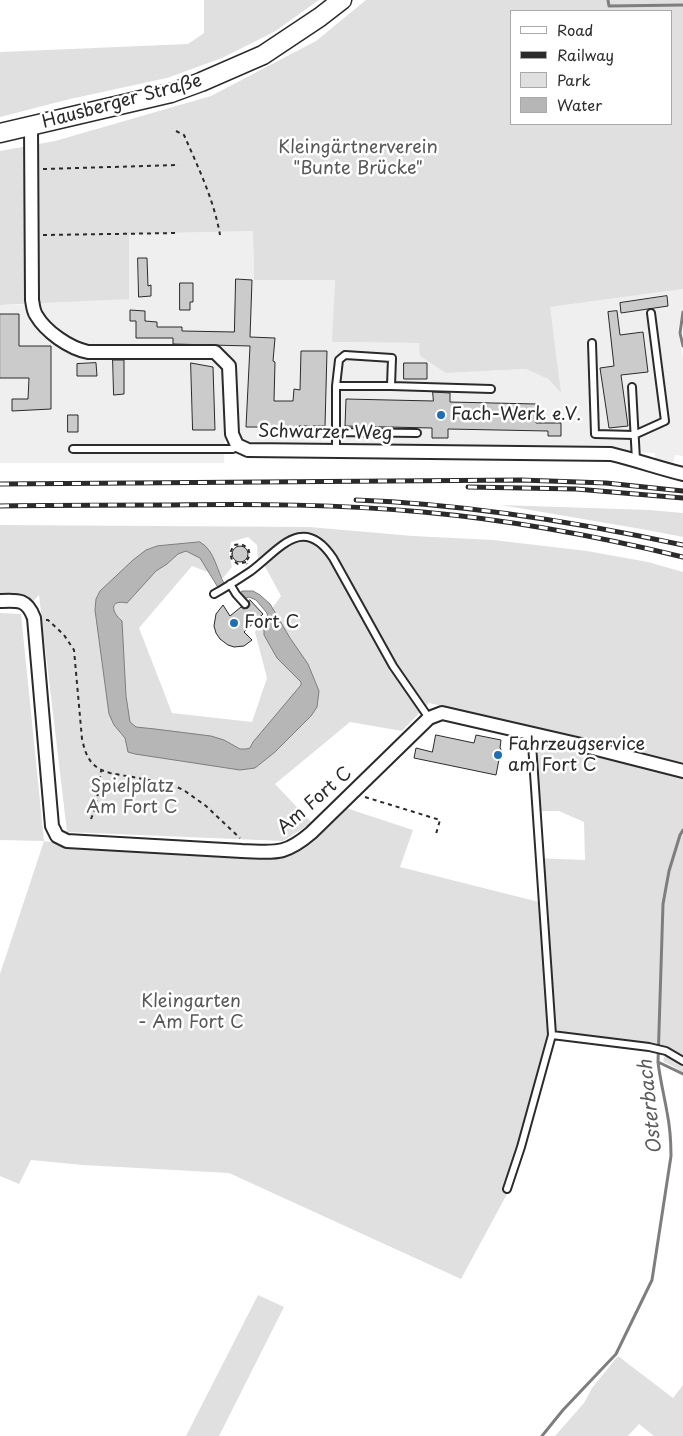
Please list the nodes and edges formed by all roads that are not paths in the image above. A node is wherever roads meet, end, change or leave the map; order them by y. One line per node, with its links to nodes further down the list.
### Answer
1 (342, 0): 2 (main road, Hausberger Straße)
2 (31, 126): 3 (main road, Hausberger Straße); 13 (street, Schwarzer Weg)
3 (0, 133)
4 (651, 313): 12 (lane)
5 (592, 343): 12 (lane)
6 (336, 386): 7 (lane); 7 (lane); 10 (lane)
7 (391, 386): 9 (lane)
8 (632, 387): 12 (lane)
9 (491, 389)
10 (336, 432): 11 (lane); 15 (lane)
11 (417, 433)
12 (634, 435): 16 (lane)
13 (237, 445): 14 (lane); 15 (street, Schwarzer Weg)
14 (73, 449)
15 (336, 451): 16 (street, Schwarzer Weg)
16 (636, 460): 17 (street, Schwarzer Weg)
17 (683, 474)
18 (229, 585): 19 (lane); 21 (lane); 22 (lane)
19 (214, 594)
20 (0, 601): 22 (street, Am Fort C)
21 (245, 604)
22 (429, 718): 23 (street)
23 (533, 734): 24 (street); 25 (lane)
24 (683, 772)
25 (552, 1035): 26 (lane); 27 (lane)
26 (683, 1061)
27 (507, 1189)

